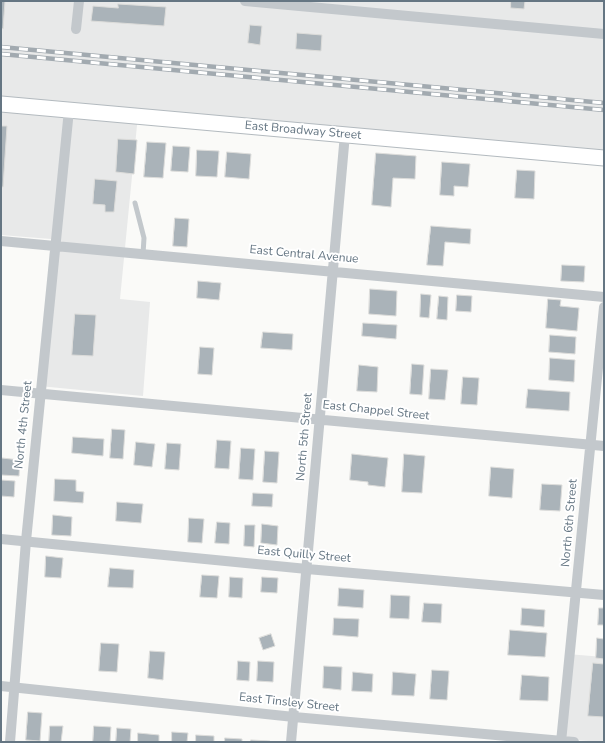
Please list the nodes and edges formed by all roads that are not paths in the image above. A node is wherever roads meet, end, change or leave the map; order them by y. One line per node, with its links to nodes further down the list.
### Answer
1 (79, 1): 5 (street)
2 (245, 1): 3 (street)
3 (287, 3): 4 (street)
4 (350, 6): 6 (street)
5 (76, 29)
6 (604, 34)
7 (1, 104): 8 (main road, East Broadway Street)
8 (69, 110): 9 (main road, East Broadway Street); 13 (street, North 4th Street)
9 (345, 134): 10 (main road, East Broadway Street); 15 (street, North 5th Street)
10 (604, 158)
11 (135, 203): 14 (lane)
12 (1, 241): 13 (street, East Central Avenue)
13 (56, 246): 14 (street, East Central Avenue); 20 (street, North 4th Street)
14 (143, 254): 15 (street, East Central Avenue)
15 (333, 271): 16 (street, East Central Avenue); 21 (street, North 5th Street)
16 (604, 297)
17 (604, 307): 18 (street, North 6th Street)
18 (603, 325): 22 (street, North 6th Street)
19 (1, 390): 20 (street, East Chappel Street)
20 (40, 393): 21 (street, East Chappel Street); 25 (street, North 4th Street)
21 (319, 418): 22 (street, East Chappel Street); 26 (street, North 5th Street)
22 (591, 445): 23 (street, East Chappel Street); 27 (street, North 6th Street)
23 (604, 446)
24 (1, 538): 25 (street, East Quilly Street)
25 (26, 541): 26 (street, East Quilly Street); 30 (street, North 4th Street)
26 (307, 569): 27 (street, East Quilly Street); 31 (street, North 5th Street)
27 (576, 592): 28 (street, East Quilly Street); 32 (street, North 6th Street)
28 (604, 595)
29 (1, 686): 30 (street, East Tinsley Street)
30 (15, 687): 31 (street, East Tinsley Street); 33 (street, North 4th Street)
31 (294, 717): 32 (street, East Tinsley Street); 34 (street, North 5th Street)
32 (561, 741): 35 (street, East Tinsley Street)
33 (10, 742)
34 (291, 742)
35 (574, 742)

